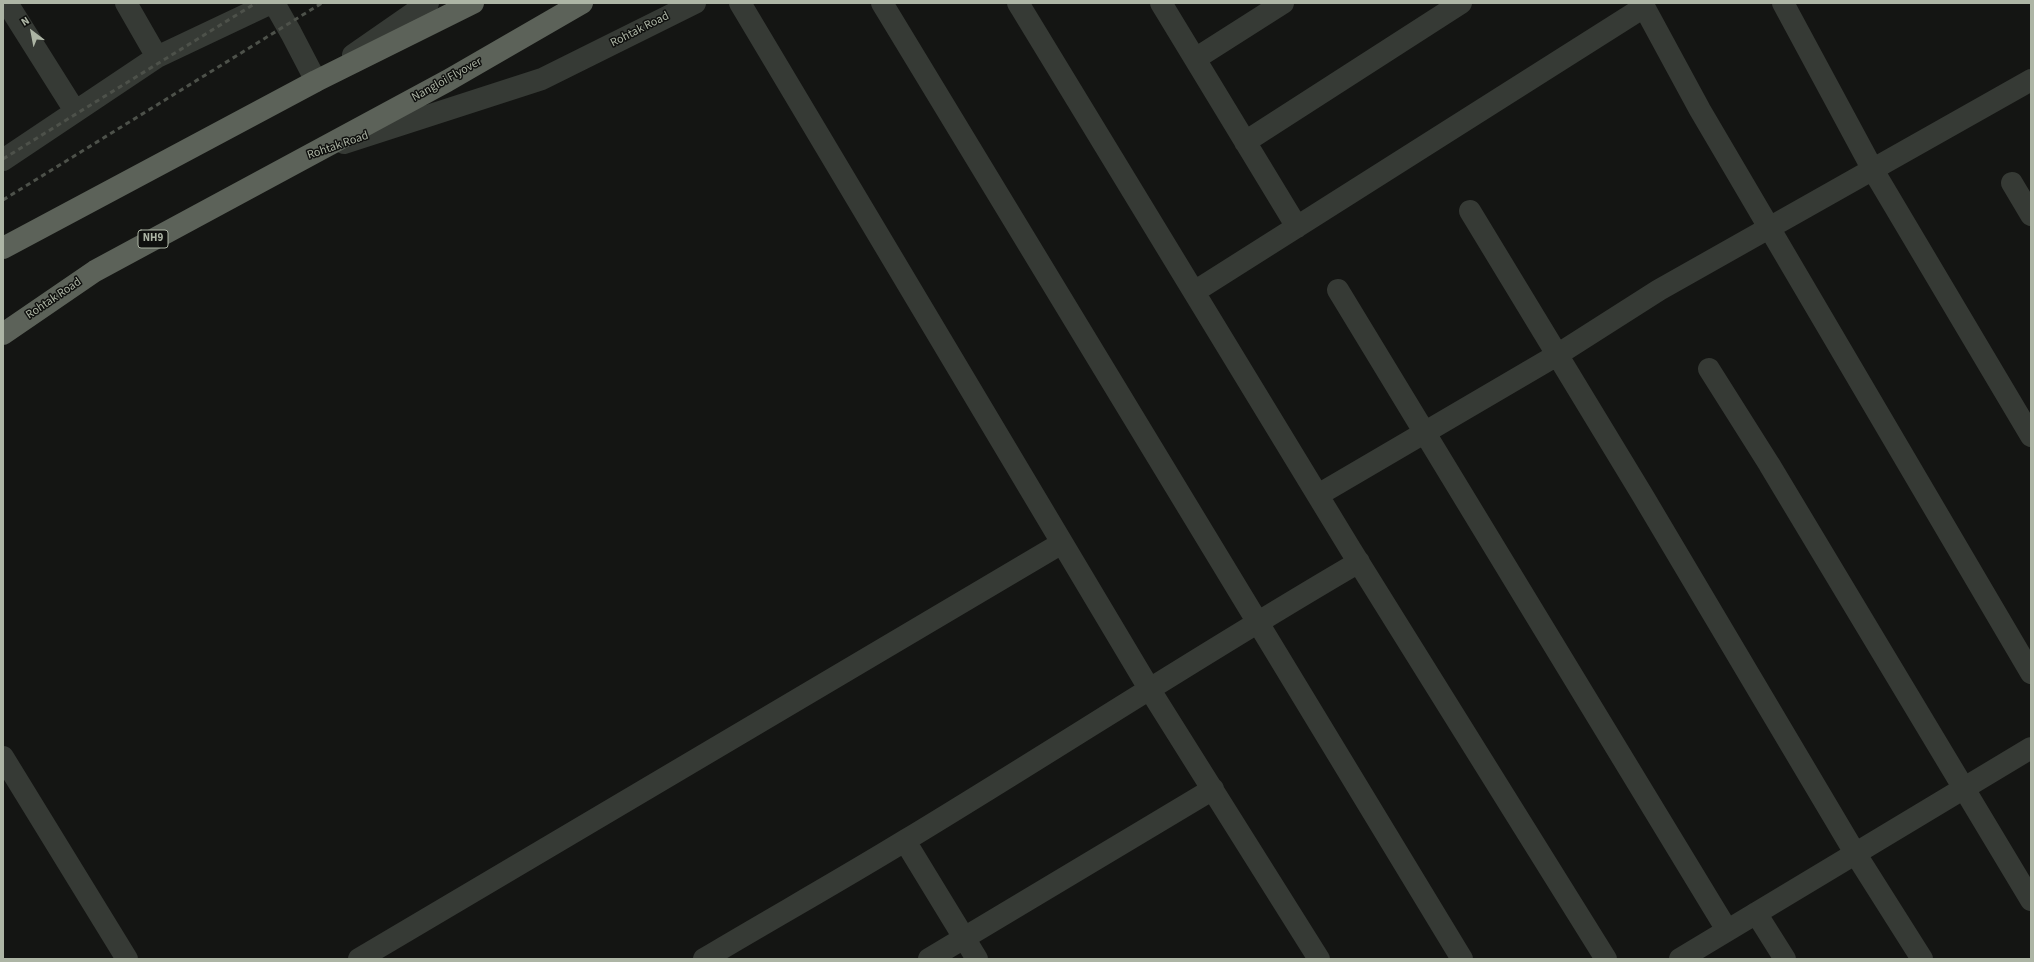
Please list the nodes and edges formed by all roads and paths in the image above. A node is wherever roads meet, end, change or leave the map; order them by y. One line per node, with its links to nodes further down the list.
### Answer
1 (7, 3): 20 (street)
2 (126, 3): 16 (street)
3 (272, 3): 16 (street); 19 (street)
4 (428, 3): 19 (street)
5 (473, 3): 19 (highway)
6 (582, 3): 22 (highway, Nangloi Flyover / NH9)
7 (695, 3): 22 (street, Rohtak Road)
8 (740, 3): 39 (street)
9 (882, 3): 41 (street)
10 (1018, 3): 32 (street)
11 (1161, 3): 17 (street)
12 (1283, 3): 17 (street)
13 (1461, 3): 21 (street)
14 (1643, 5): 28 (street); 29 (street)
15 (1791, 6): 24 (street)
16 (157, 57): 20 (street)
17 (1195, 59): 21 (street)
18 (2031, 80): 24 (street)
19 (316, 81): 30 (highway)
20 (75, 111): 23 (street)
21 (1245, 142): 28 (street)
22 (310, 154): 33 (highway, Rohtak Road / NH9)
23 (3, 160)
24 (1873, 170): 29 (street); 37 (street)
25 (2012, 183): 27 (street)
26 (1470, 211): 34 (street)
27 (2031, 215)
28 (1297, 227): 32 (street)
29 (1770, 228): 34 (street); 42 (street)
30 (3, 248)
31 (1338, 290): 36 (street)
32 (1194, 292): 38 (street)
33 (3, 334)
34 (1557, 355): 36 (street); 49 (street)
35 (1709, 369): 47 (street)
36 (1425, 432): 38 (street); 52 (street)
37 (2031, 436)
38 (1318, 496): 40 (street)
39 (1062, 543): 43 (street); 55 (street)
40 (1359, 562): 41 (street); 61 (street)
41 (1257, 621): 43 (street); 60 (street)
42 (2031, 673)
43 (1150, 690): 46 (street); 48 (street)
44 (2031, 748): 47 (street)
45 (3, 757): 54 (street)
46 (1213, 789): 53 (street); 59 (street)
47 (1963, 789): 49 (street); 50 (street)
48 (905, 841): 53 (street); 56 (street)
49 (1855, 853): 51 (street); 64 (street)
50 (2031, 900)
51 (1756, 913): 52 (street); 63 (street)
52 (1727, 930): 62 (street)
53 (964, 938): 57 (street); 58 (street)
54 (127, 959)
55 (359, 959)
56 (704, 959)
57 (929, 959)
58 (977, 959)
59 (1319, 959)
60 (1462, 959)
61 (1606, 959)
62 (1680, 959)
63 (1785, 959)
64 (1922, 959)

